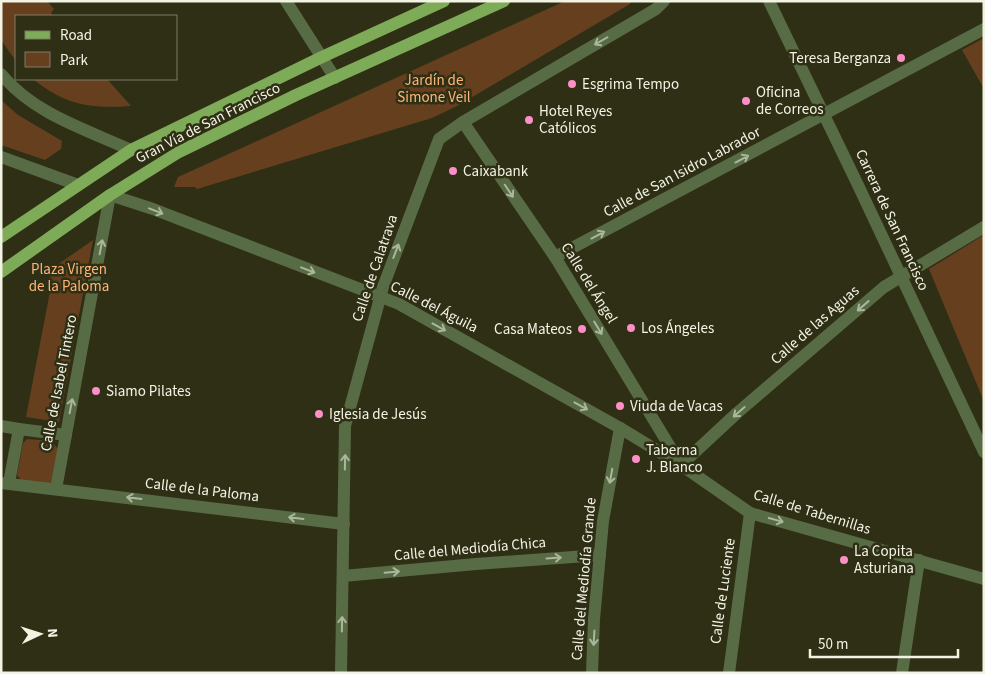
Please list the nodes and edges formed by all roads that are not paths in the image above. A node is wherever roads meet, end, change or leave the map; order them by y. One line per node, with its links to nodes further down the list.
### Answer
1 (286, 1): 7 (street)
2 (444, 1): 7 (main road, Gran Vía de San Francisco)
3 (504, 1): 9 (main road, Gran Vía de San Francisco)
4 (769, 1): 10 (street, Carrera de San Francisco)
5 (663, 2): 11 (street, Calle de Calatrava, one-way to 11)
6 (984, 29): 10 (street, Calle de San Isidro Labrador)
7 (322, 57): 9 (street); 12 (main road, Gran Vía de San Francisco)
8 (1, 74): 12 (street)
9 (335, 78): 15 (main road, Gran Vía de San Francisco)
10 (824, 115): 18 (street, Calle de San Isidro Labrador, one-way to 10); 20 (street, Carrera de San Francisco)
11 (463, 122): 18 (street, Calle del Ángel, one-way to 18); 21 (street, Calle de Calatrava, one-way to 11)
12 (130, 150): 14 (main road, Gran Vía de San Francisco)
13 (1, 157): 14 (street)
14 (78, 185): 17 (main road, Gran Vía de San Francisco)
15 (110, 195): 19 (main road, Gran Vía de San Francisco); 21 (street, Calle del Águila, one-way to 21); 25 (street, Calle de Isabel Tintero, one-way to 15)
16 (984, 227): 20 (street, Calle de las Aguas)
17 (1, 237)
18 (555, 257): 27 (street, Calle del Ángel, one-way to 27)
19 (1, 272)
20 (901, 276): 26 (street, Carrera de San Francisco); 27 (street, Calle de las Aguas, one-way to 27)
21 (380, 297): 23 (street, Calle del Águila, one-way to 23); 31 (street, Calle de Calatrava, one-way to 21)
22 (1, 426): 24 (street)
23 (620, 428): 27 (street, Calle de Tabernillas); 32 (street, Calle del Mediodía Grande, one-way to 32)
24 (19, 429): 25 (street); 28 (street)
25 (66, 435): 29 (street, Calle de Isabel Tintero)
26 (984, 452)
27 (681, 465): 30 (street, Calle de Tabernillas)
28 (5, 483): 29 (street, Calle de la Paloma)
29 (56, 489): 31 (street, Calle de la Paloma, one-way to 29)
30 (750, 513): 33 (street, Calle de Tabernillas, one-way to 33); 38 (street, Calle de Luciente)
31 (344, 524): 34 (street, Calle de Calatrava)
32 (600, 555): 34 (street, Calle del Mediodía Chica, one-way to 32); 37 (street, Calle del Mediodía Grande, one-way to 37)
33 (919, 560): 35 (street, Calle de Tabernillas); 39 (street)
34 (343, 576): 36 (street, Calle de Calatrava, one-way to 34)
35 (984, 579)
36 (341, 673)
37 (592, 673)
38 (729, 673)
39 (902, 673)

